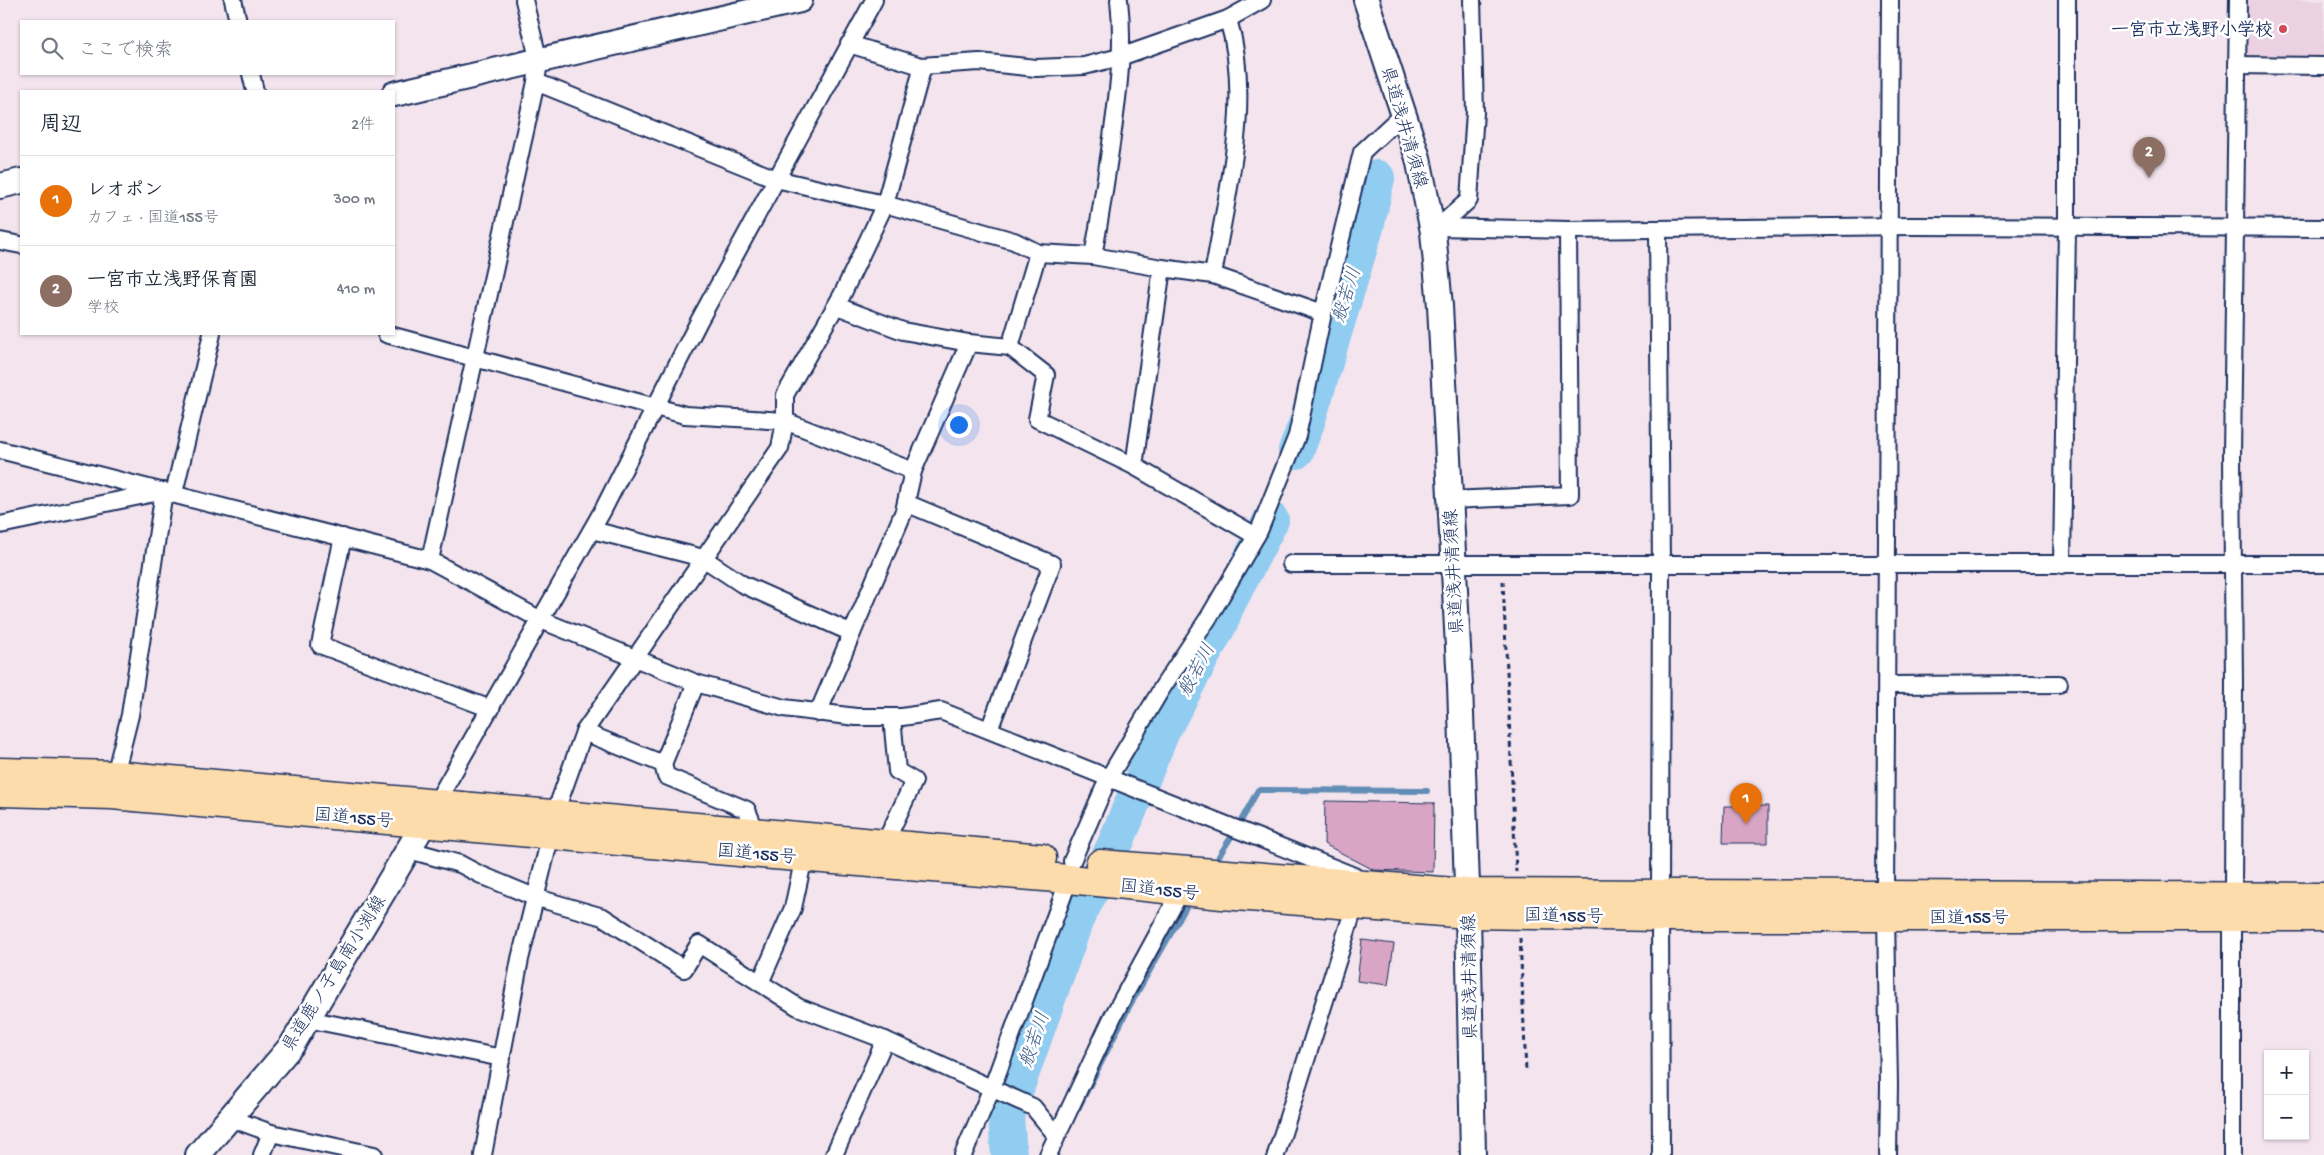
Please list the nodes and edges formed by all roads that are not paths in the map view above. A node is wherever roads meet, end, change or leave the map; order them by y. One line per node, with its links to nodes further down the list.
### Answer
1 (233, 0): 13 (street)
2 (524, 0): 19 (street)
3 (800, 0): 19 (main road)
4 (874, 0): 14 (street)
5 (1119, 0): 15 (street)
6 (1262, 0): 12 (street)
7 (1366, 0): 23 (main road, 県道浅井清須線)
8 (1472, 0): 33 (street)
9 (1890, 0): 28 (street)
10 (2067, 0): 29 (street)
11 (2238, 0): 16 (street)
12 (1228, 18): 15 (street); 40 (street)
13 (238, 20)
14 (849, 44): 17 (street); 24 (street)
15 (1120, 57): 17 (street); 38 (street)
16 (2237, 65): 18 (street); 30 (street)
17 (923, 66): 27 (street)
18 (2324, 66)
19 (537, 72): 22 (main road); 24 (street); 47 (street)
20 (251, 75): 21 (street)
21 (255, 90)
22 (395, 94)
23 (1403, 114): 33 (main road, 県道浅井清須線); 42 (street)
24 (776, 179): 27 (street); 48 (street)
25 (20, 181): 26 (main road)
26 (0, 186)
27 (885, 204): 37 (street); 41 (street)
28 (1888, 226): 29 (street); 32 (street); 66 (street)
29 (2067, 227): 30 (street); 67 (street)
30 (2234, 228): 31 (street); 62 (street)
31 (2324, 228)
32 (1658, 229): 34 (street); 64 (street)
33 (1435, 230): 34 (street); 54 (main road, 県道浅井清須線)
34 (1568, 230): 54 (street)
35 (0, 240): 36 (street)
36 (20, 245)
37 (1038, 253): 38 (street); 46 (street)
38 (1093, 256): 39 (street)
39 (1162, 268): 40 (street); 51 (street)
40 (1213, 275): 42 (street)
41 (836, 306): 45 (street); 49 (street)
42 (1323, 313): 58 (street)
43 (212, 335): 53 (street)
44 (390, 335): 47 (street)
45 (969, 343): 46 (street); 52 (street)
46 (1010, 347): 51 (street)
47 (474, 356): 48 (street); 61 (street)
48 (655, 408): 49 (street); 57 (street)
49 (785, 421): 52 (street); 60 (street)
50 (0, 450): 53 (street)
51 (1134, 466): 58 (street)
52 (913, 471): 55 (street)
53 (169, 492): 56 (street); 59 (street); 82 (street)
54 (1449, 500): 68 (main road, 県道浅井清須線)
55 (906, 503): 70 (street); 78 (street)
56 (0, 525)
57 (592, 530): 60 (street); 69 (street)
58 (1256, 536): 83 (street)
59 (343, 537): 61 (street); 75 (street)
60 (702, 558): 70 (street); 71 (street)
61 (430, 560): 69 (street)
62 (2233, 563): 65 (street); 67 (street); 100 (street)
63 (1291, 564): 68 (street)
64 (1661, 564): 66 (street); 68 (street); 98 (street)
65 (2324, 564)
66 (1887, 565): 67 (street); 73 (street)
67 (2062, 565)
68 (1453, 566): 97 (main road, 県道浅井清須線)
69 (541, 620): 71 (street); 75 (street)
70 (852, 633): 76 (street)
71 (634, 659): 72 (street); 79 (street)
72 (696, 683): 76 (street); 80 (street)
73 (1888, 684): 74 (street); 99 (street)
74 (2060, 684)
75 (491, 709): 85 (street)
76 (818, 713): 77 (street)
77 (892, 717): 78 (street); 88 (street)
78 (989, 730): 83 (street)
79 (584, 732): 80 (street); 86 (street)
80 (663, 764): 87 (street)
81 (0, 772): 82 (highway, 国道155号)
82 (115, 775): 85 (highway, 国道155号)
83 (1112, 780): 91 (street); 94 (street)
84 (0, 792): 85 (highway, 国道155号)
85 (430, 814): 86 (highway, 国道155号); 89 (main road, 県道鹿ノ子島南小渕線)
86 (553, 824): 87 (highway, 国道155号); 90 (highway, 国道155号); 95 (street)
87 (756, 832): 88 (highway, 国道155号)
88 (885, 843): 91 (highway, 国道155号)
89 (409, 850): 95 (street); 103 (main road, 県道鹿ノ子島南小渕線)
90 (804, 857): 91 (highway, 国道155号); 102 (street)
91 (1074, 870): 92 (highway, 国道155号); 106 (street)
92 (1122, 875): 93 (highway, 国道155号); 94 (highway, 国道155号)
93 (1181, 891): 94 (highway, 国道155号); 109 (street)
94 (1356, 894): 97 (highway, 国道155号); 117 (street)
95 (534, 897): 102 (street); 105 (street)
96 (2324, 897): 100 (highway, 国道155号)
97 (1467, 904): 98 (highway, 国道155号); 118 (main road, 県道浅井清須線)
98 (1660, 906): 99 (highway, 国道155号); 119 (street)
99 (1885, 906): 100 (highway, 国道155号); 120 (street)
100 (2233, 907): 101 (highway, 国道155号); 121 (street)
101 (2324, 917)
102 (760, 983): 104 (street)
103 (307, 1019): 105 (street); 107 (main road, 県道鹿ノ子島南小渕線)
104 (885, 1040): 106 (street); 114 (street)
105 (502, 1058): 113 (street)
106 (996, 1090): 109 (street); 115 (street)
107 (230, 1118): 108 (street); 110 (main road, 県道鹿ノ子島南小渕線)
108 (272, 1133): 111 (street); 112 (street)
109 (1056, 1135): 116 (street)
110 (198, 1155)
111 (262, 1155)
112 (374, 1155)
113 (483, 1155)
114 (834, 1155)
115 (962, 1155)
116 (1048, 1155)
117 (1276, 1155)
118 (1473, 1155)
119 (1661, 1155)
120 (1888, 1155)
121 (2232, 1155)

